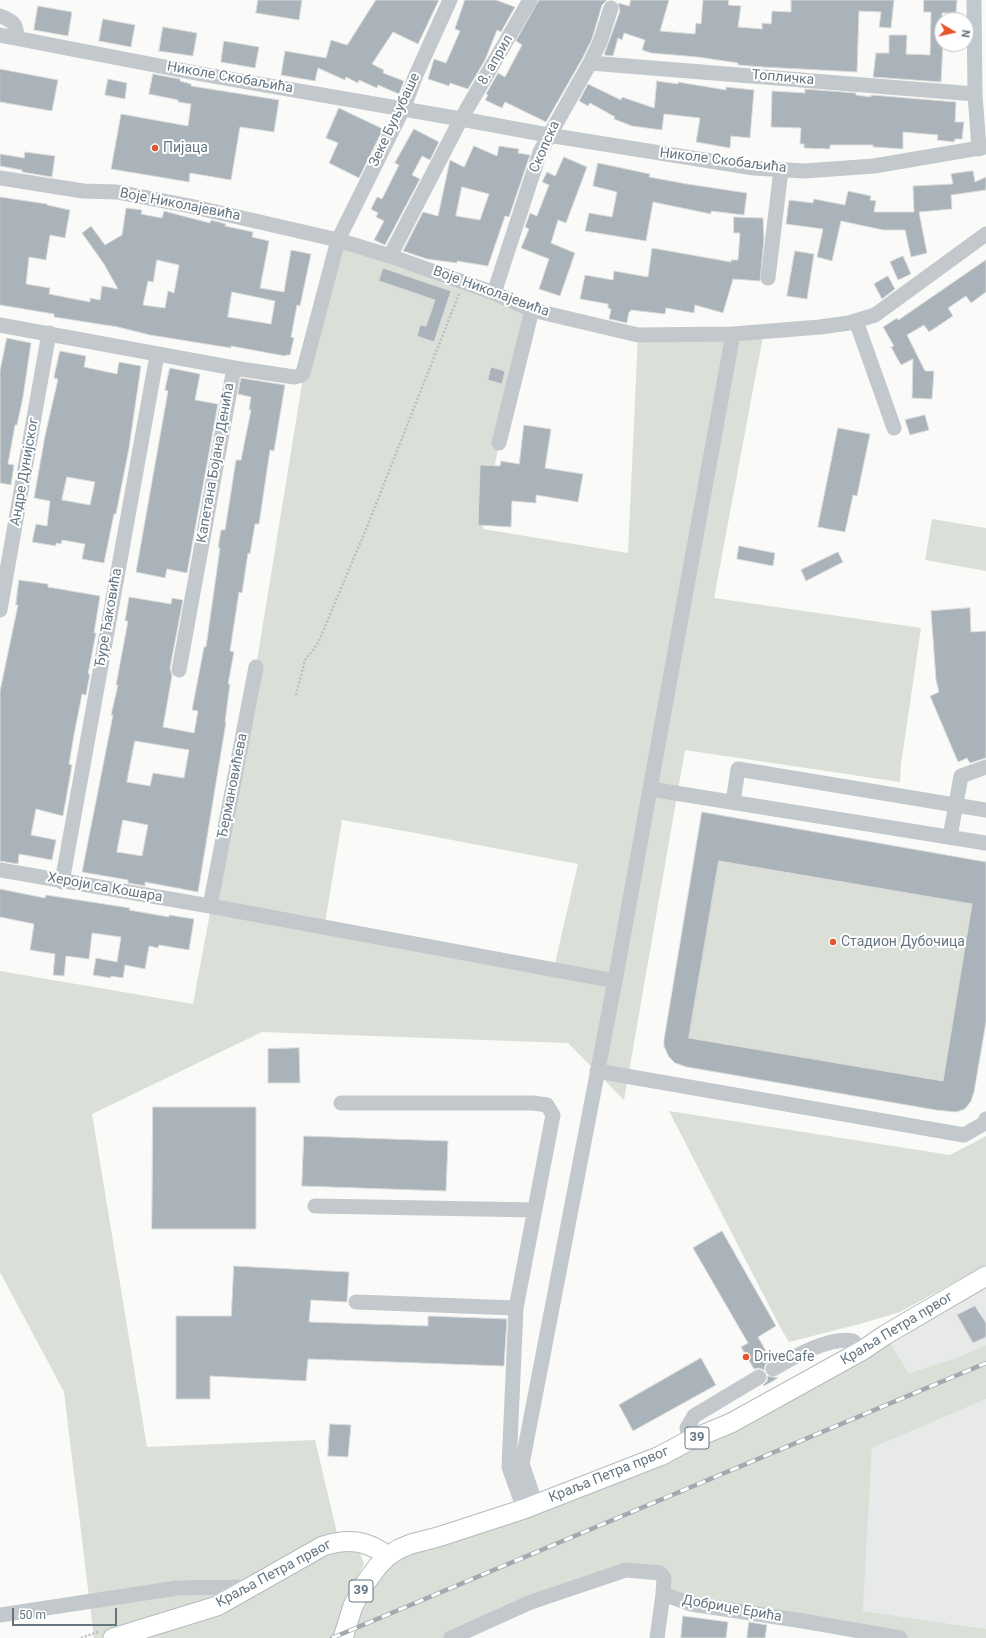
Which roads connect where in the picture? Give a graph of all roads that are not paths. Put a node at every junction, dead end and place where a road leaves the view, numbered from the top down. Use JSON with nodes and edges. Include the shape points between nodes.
{"nodes":[{"id":1,"x":450,"y":0,"type":"edge"},
{"id":2,"x":530,"y":0,"type":"edge"},
{"id":3,"x":974,"y":0,"type":"edge"},
{"id":4,"x":611,"y":8,"type":"dead end"},
{"id":5,"x":0,"y":16,"type":"edge"},
{"id":6,"x":0,"y":35,"type":"edge"},
{"id":7,"x":16,"y":38,"type":"junction"},
{"id":8,"x":590,"y":63,"type":"junction"},
{"id":9,"x":975,"y":94,"type":"junction"},
{"id":10,"x":403,"y":109,"type":"junction"},
{"id":11,"x":461,"y":119,"type":"junction"},
{"id":12,"x":548,"y":136,"type":"junction"},
{"id":13,"x":983,"y":148,"type":"edge"},
{"id":14,"x":781,"y":170,"type":"junction"},
{"id":15,"x":0,"y":178,"type":"edge"},
{"id":16,"x":986,"y":234,"type":"edge"},
{"id":17,"x":338,"y":240,"type":"junction"},
{"id":18,"x":390,"y":256,"type":"junction"},
{"id":19,"x":768,"y":278,"type":"dead end"},
{"id":20,"x":494,"y":293,"type":"junction"},
{"id":21,"x":532,"y":310,"type":"junction"},
{"id":22,"x":856,"y":321,"type":"junction"},
{"id":23,"x":0,"y":324,"type":"edge"},
{"id":24,"x":50,"y":333,"type":"junction"},
{"id":25,"x":733,"y":334,"type":"junction"},
{"id":26,"x":157,"y":355,"type":"junction"},
{"id":27,"x":234,"y":368,"type":"junction"},
{"id":28,"x":894,"y":428,"type":"dead end"},
{"id":29,"x":499,"y":443,"type":"dead end"},
{"id":30,"x":0,"y":610,"type":"edge"},
{"id":31,"x":256,"y":667,"type":"dead end"},
{"id":32,"x":179,"y":670,"type":"dead end"},
{"id":33,"x":986,"y":767,"type":"edge"},
{"id":34,"x":650,"y":789,"type":"junction"},
{"id":35,"x":733,"y":802,"type":"junction"},
{"id":36,"x":956,"y":805,"type":"junction"},
{"id":37,"x":986,"y":810,"type":"edge"},
{"id":38,"x":950,"y":837,"type":"junction"},
{"id":39,"x":986,"y":843,"type":"edge"},
{"id":40,"x":0,"y":870,"type":"edge"},
{"id":41,"x":62,"y":882,"type":"junction"},
{"id":42,"x":210,"y":906,"type":"junction"},
{"id":43,"x":615,"y":981,"type":"junction"},
{"id":44,"x":597,"y":1071,"type":"junction"},
{"id":45,"x":340,"y":1103,"type":"dead end"},
{"id":46,"x":986,"y":1119,"type":"edge"},
{"id":47,"x":315,"y":1206,"type":"dead end"},
{"id":48,"x":535,"y":1210,"type":"junction"},
{"id":49,"x":986,"y":1276,"type":"edge"},
{"id":50,"x":356,"y":1302,"type":"dead end"},
{"id":51,"x":516,"y":1308,"type":"junction"},
{"id":52,"x":863,"y":1350,"type":"junction"},
{"id":53,"x":773,"y":1369,"type":"dead end"},
{"id":54,"x":759,"y":1377,"type":"dead end"},
{"id":55,"x":690,"y":1440,"type":"junction"},
{"id":56,"x":530,"y":1507,"type":"junction"},
{"id":57,"x":388,"y":1556,"type":"junction"},
{"id":58,"x":249,"y":1587,"type":"junction"},
{"id":59,"x":663,"y":1594,"type":"junction"},
{"id":60,"x":0,"y":1615,"type":"edge"},
{"id":61,"x":344,"y":1635,"type":"edge"},
{"id":62,"x":113,"y":1638,"type":"edge"},
{"id":63,"x":451,"y":1638,"type":"edge"},
{"id":64,"x":657,"y":1638,"type":"edge"},
{"id":65,"x":900,"y":1638,"type":"edge"}],
"edges":[{"from":1,"to":10,"type":"street","name":"Зеке Буљубаше"},
{"from":2,"to":11,"type":"street","name":"8. април"},
{"from":3,"to":9,"type":"street"},
{"from":4,"to":8,"type":"street","name":"Скопска"},
{"from":5,"to":7,"type":"street","via":[[13,23],[17,31]]},
{"from":6,"to":7,"type":"street","name":"Николе Скобаљића"},
{"from":7,"to":10,"type":"street","name":"Николе Скобаљића","via":[[201,74]]},
{"from":8,"to":9,"type":"street","name":"Топличка"},
{"from":8,"to":12,"type":"street","name":"Скопска"},
{"from":9,"to":13,"type":"street"},
{"from":10,"to":11,"type":"street","name":"Николе Скобаљића"},
{"from":10,"to":17,"type":"street","name":"Зеке Буљубаше"},
{"from":11,"to":12,"type":"street","name":"Николе Скобаљића"},
{"from":11,"to":18,"type":"street"},
{"from":12,"to":14,"type":"street","name":"Николе Скобаљића"},
{"from":12,"to":20,"type":"street","name":"Скопска","via":[[540,152]]},
{"from":13,"to":14,"type":"street","name":"Николе Скобаљића","via":[[874,166]]},
{"from":14,"to":19,"type":"street"},
{"from":15,"to":17,"type":"street","name":"Воје Николајевића","via":[[83,191],[117,192]]},
{"from":16,"to":22,"type":"street","name":"Воје Николајевића","via":[[875,315]]},
{"from":17,"to":18,"type":"street","name":"Воје Николајевића"},
{"from":17,"to":27,"type":"street","name":"Капетана Бојана Денића","via":[[303,373],[294,377]]},
{"from":18,"to":20,"type":"street","name":"Воје Николајевића"},
{"from":20,"to":21,"type":"street","name":"Воје Николајевића"},
{"from":21,"to":25,"type":"street","name":"Воје Николајевића","via":[[638,335]]},
{"from":21,"to":29,"type":"street"},
{"from":22,"to":25,"type":"street","name":"Воје Николајевића","via":[[820,327]]},
{"from":22,"to":28,"type":"street"},
{"from":23,"to":24,"type":"street"},
{"from":24,"to":26,"type":"street"},
{"from":24,"to":30,"type":"street","name":"Андре Дунијског"},
{"from":25,"to":34,"type":"street"},
{"from":26,"to":27,"type":"street"},
{"from":26,"to":41,"type":"street","name":"Ђуре Ђаковића"},
{"from":27,"to":32,"type":"street","name":"Капетана Бојана Денића"},
{"from":31,"to":42,"type":"street","name":"Ђермановићева"},
{"from":33,"to":36,"type":"street","via":[[961,776]]},
{"from":34,"to":35,"type":"street"},
{"from":34,"to":43,"type":"street"},
{"from":35,"to":36,"type":"street","via":[[738,769]]},
{"from":35,"to":38,"type":"street"},
{"from":36,"to":37,"type":"street"},
{"from":36,"to":38,"type":"street"},
{"from":38,"to":39,"type":"street"},
{"from":40,"to":41,"type":"street","name":"Хероји са Кошара"},
{"from":41,"to":42,"type":"street","name":"Хероји са Кошара"},
{"from":42,"to":43,"type":"street","name":"Хероји са Кошара"},
{"from":43,"to":44,"type":"street"},
{"from":44,"to":46,"type":"street","via":[[964,1135],[985,1123]]},
{"from":44,"to":56,"type":"street","via":[[522,1464]]},
{"from":45,"to":48,"type":"street","via":[[546,1105],[553,1115]]},
{"from":47,"to":48,"type":"street"},
{"from":48,"to":51,"type":"street"},
{"from":49,"to":52,"type":"main road","name":"Краља Петра првог","number":"39"},
{"from":50,"to":51,"type":"street"},
{"from":51,"to":56,"type":"street","via":[[509,1467]]},
{"from":52,"to":53,"type":"street","via":[[853,1341],[840,1340],[802,1354]]},
{"from":52,"to":55,"type":"main road","name":"Краља Петра првог","number":"39","via":[[731,1423]]},
{"from":54,"to":55,"type":"street","via":[[694,1416],[687,1428]]},
{"from":55,"to":56,"type":"main road","name":"Краља Петра првог","number":"39","via":[[660,1456]]},
{"from":56,"to":57,"type":"main road","name":"Краља Петра првог","number":"39","via":[[411,1544]]},
{"from":57,"to":58,"type":"main road","name":"Краља Петра првог","via":[[378,1549],[356,1541],[339,1541],[324,1546]]},
{"from":57,"to":61,"type":"main road","name":"Краља Петра првог","number":"39","via":[[364,1585],[353,1606]]},
{"from":58,"to":60,"type":"street","via":[[177,1588]]},
{"from":58,"to":62,"type":"main road","name":"Краља Петра првог","via":[[217,1606]]},
{"from":59,"to":63,"type":"street","name":"Добрице Ерића","via":[[664,1578],[660,1573],[626,1570],[531,1602]]},
{"from":59,"to":64,"type":"street"},
{"from":59,"to":65,"type":"street","name":"Добрице Ерића","via":[[691,1604]]}]}
